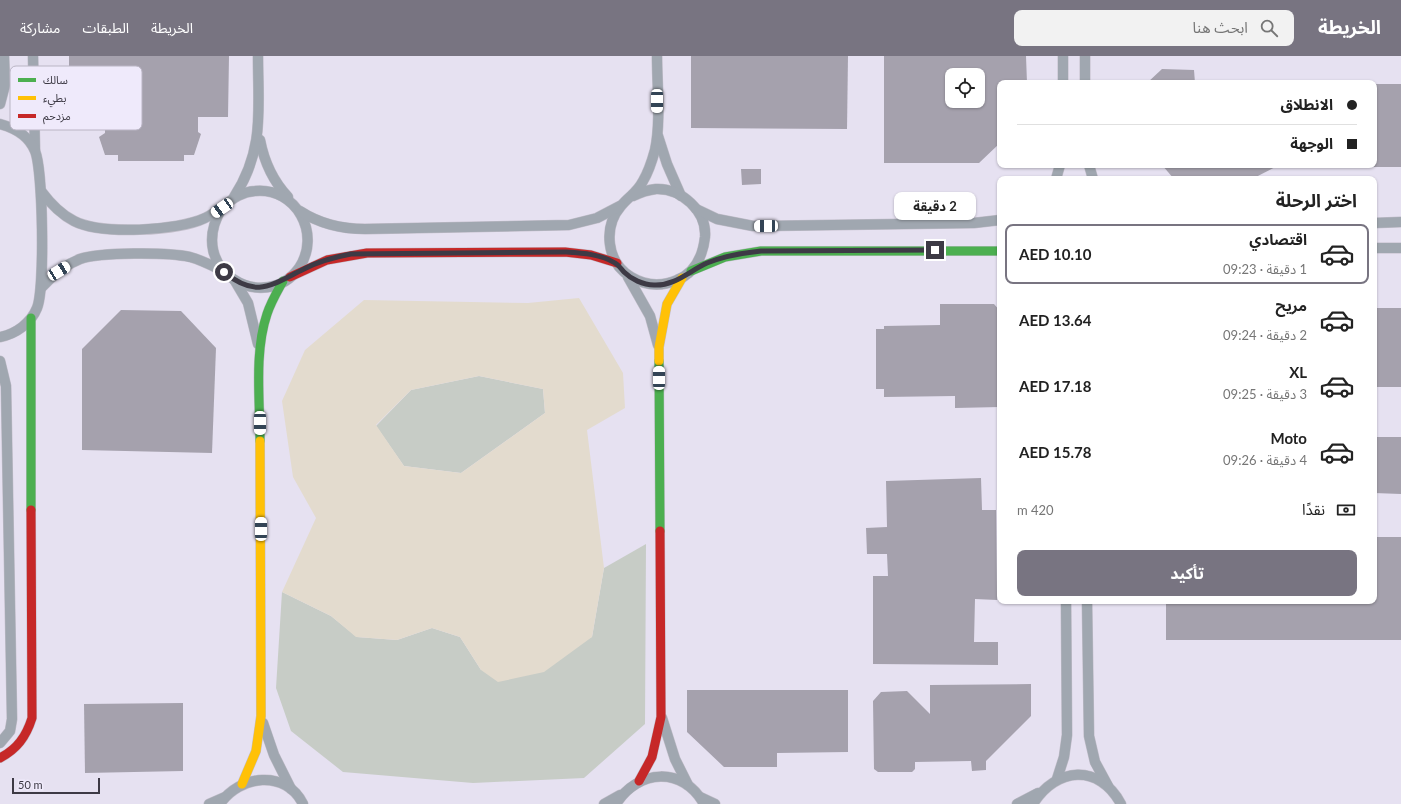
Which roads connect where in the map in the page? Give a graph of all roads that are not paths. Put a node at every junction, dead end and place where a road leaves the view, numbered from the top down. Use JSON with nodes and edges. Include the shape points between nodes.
{"nodes":[{"id":1,"x":4,"y":56,"type":"edge"},
{"id":2,"x":33,"y":56,"type":"edge"},
{"id":3,"x":258,"y":56,"type":"edge"},
{"id":4,"x":657,"y":56,"type":"edge"},
{"id":5,"x":1063,"y":56,"type":"edge"},
{"id":6,"x":1085,"y":56,"type":"edge"},
{"id":7,"x":33,"y":66,"type":"edge"},
{"id":8,"x":1063,"y":80,"type":"edge"},
{"id":9,"x":1085,"y":80,"type":"edge"},
{"id":10,"x":0,"y":104,"type":"edge"},
{"id":11,"x":0,"y":124,"type":"edge"},
{"id":12,"x":10,"y":128,"type":"edge"},
{"id":13,"x":14,"y":130,"type":"edge"},
{"id":14,"x":34,"y":130,"type":"edge"},
{"id":15,"x":657,"y":130,"type":"junction"},
{"id":16,"x":258,"y":134,"type":"junction"},
{"id":17,"x":34,"y":150,"type":"junction"},
{"id":18,"x":41,"y":191,"type":"junction"},
{"id":19,"x":633,"y":196,"type":"junction"},
{"id":20,"x":681,"y":196,"type":"junction"},
{"id":21,"x":234,"y":198,"type":"junction"},
{"id":22,"x":622,"y":205,"type":"junction"},
{"id":23,"x":296,"y":207,"type":"junction"},
{"id":24,"x":222,"y":208,"type":"junction"},
{"id":25,"x":696,"y":209,"type":"junction"},
{"id":26,"x":997,"y":220,"type":"edge"},
{"id":27,"x":1401,"y":222,"type":"edge"},
{"id":28,"x":1377,"y":223,"type":"edge"},
{"id":29,"x":1377,"y":248,"type":"edge"},
{"id":30,"x":1401,"y":248,"type":"edge"},
{"id":31,"x":997,"y":251,"type":"edge"},
{"id":32,"x":617,"y":263,"type":"junction"},
{"id":33,"x":691,"y":271,"type":"junction"},
{"id":34,"x":224,"y":272,"type":"junction"},
{"id":35,"x":626,"y":274,"type":"junction"},
{"id":36,"x":682,"y":278,"type":"junction"},
{"id":37,"x":287,"y":279,"type":"junction"},
{"id":38,"x":235,"y":281,"type":"junction"},
{"id":39,"x":41,"y":288,"type":"junction"},
{"id":40,"x":31,"y":318,"type":"junction"},
{"id":41,"x":0,"y":337,"type":"edge"},
{"id":42,"x":659,"y":347,"type":"junction"},
{"id":43,"x":260,"y":353,"type":"junction"},
{"id":44,"x":0,"y":361,"type":"edge"},
{"id":45,"x":1066,"y":604,"type":"edge"},
{"id":46,"x":1087,"y":604,"type":"edge"},
{"id":47,"x":261,"y":716,"type":"junction"},
{"id":48,"x":661,"y":717,"type":"junction"},
{"id":49,"x":0,"y":743,"type":"edge"},
{"id":50,"x":0,"y":758,"type":"edge"},
{"id":51,"x":1057,"y":779,"type":"junction"},
{"id":52,"x":639,"y":781,"type":"junction"},
{"id":53,"x":242,"y":784,"type":"junction"},
{"id":54,"x":688,"y":785,"type":"junction"},
{"id":55,"x":1108,"y":786,"type":"junction"},
{"id":56,"x":292,"y":791,"type":"junction"},
{"id":57,"x":1040,"y":792,"type":"junction"},
{"id":58,"x":622,"y":794,"type":"junction"},
{"id":59,"x":222,"y":801,"type":"edge"},
{"id":60,"x":702,"y":801,"type":"edge"},
{"id":61,"x":304,"y":803,"type":"edge"},
{"id":62,"x":209,"y":804,"type":"edge"},
{"id":63,"x":604,"y":804,"type":"edge"},
{"id":64,"x":616,"y":804,"type":"edge"},
{"id":65,"x":715,"y":804,"type":"edge"},
{"id":66,"x":1017,"y":804,"type":"edge"},
{"id":67,"x":1032,"y":804,"type":"edge"},
{"id":68,"x":1122,"y":804,"type":"edge"}],
"edges":[{"from":1,"to":10,"type":"street","via":[[5,85]]},
{"from":2,"to":7,"type":"street"},
{"from":3,"to":16,"type":"street"},
{"from":4,"to":15,"type":"street"},
{"from":5,"to":8,"type":"street"},
{"from":6,"to":9,"type":"street"},
{"from":11,"to":12,"type":"street"},
{"from":13,"to":17,"type":"street","via":[[28,140]]},
{"from":14,"to":17,"type":"street"},
{"from":15,"to":19,"type":"street","via":[[651,165]]},
{"from":15,"to":20,"type":"street","via":[[667,164]]},
{"from":16,"to":21,"type":"street","via":[[250,168]]},
{"from":16,"to":23,"type":"street","via":[[274,178]]},
{"from":17,"to":18,"type":"street","via":[[38,160]]},
{"from":18,"to":24,"type":"street","via":[[50,203],[75,221],[104,229],[166,228],[186,225]]},
{"from":18,"to":39,"type":"street"},
{"from":19,"to":20,"type":"street","via":[[657,189]]},
{"from":19,"to":22,"type":"street"},
{"from":20,"to":25,"type":"street"},
{"from":21,"to":23,"type":"street","via":[[243,193],[264,190],[275,192]]},
{"from":21,"to":24,"type":"street"},
{"from":22,"to":23,"type":"street","via":[[597,218],[569,225],[351,229],[324,223]]},
{"from":22,"to":32,"type":"street","via":[[614,215],[610,233],[611,252]]},
{"from":23,"to":37,"type":"street","via":[[307,230],[307,250],[303,260]]},
{"from":24,"to":34,"type":"street","via":[[215,220],[212,240],[216,260]]},
{"from":25,"to":26,"type":"street","via":[[717,219],[752,226],[966,223]]},
{"from":25,"to":33,"type":"street","via":[[705,234],[704,247]]},
{"from":27,"to":28,"type":"street"},
{"from":29,"to":30,"type":"street"},
{"from":31,"to":33,"type":"street","via":[[761,251],[725,257]]},
{"from":32,"to":35,"type":"street"},
{"from":32,"to":37,"type":"street","via":[[591,255],[565,252],[368,254],[335,257],[314,264]]},
{"from":33,"to":36,"type":"street"},
{"from":34,"to":38,"type":"street"},
{"from":34,"to":39,"type":"street","via":[[202,261],[178,255],[93,256],[69,264]]},
{"from":35,"to":36,"type":"street","via":[[639,282],[653,285],[668,284]]},
{"from":35,"to":42,"type":"street","via":[[650,316]]},
{"from":36,"to":42,"type":"street","via":[[668,304]]},
{"from":37,"to":38,"type":"street","via":[[264,287],[249,286]]},
{"from":37,"to":43,"type":"street","via":[[266,312]]},
{"from":38,"to":43,"type":"street","via":[[248,303]]},
{"from":39,"to":40,"type":"street","via":[[40,299]]},
{"from":40,"to":41,"type":"street","via":[[23,327]]},
{"from":40,"to":50,"type":"street","via":[[32,718],[25,738]]},
{"from":42,"to":48,"type":"street"},
{"from":43,"to":47,"type":"street"},
{"from":44,"to":49,"type":"street","via":[[6,386],[12,719],[10,731]]},
{"from":45,"to":51,"type":"street","via":[[1067,734],[1064,758]]},
{"from":46,"to":55,"type":"street","via":[[1089,736],[1095,762]]},
{"from":47,"to":53,"type":"street","via":[[260,737]]},
{"from":47,"to":56,"type":"street","via":[[274,755]]},
{"from":48,"to":52,"type":"street","via":[[652,757]]},
{"from":48,"to":54,"type":"street","via":[[675,759]]},
{"from":51,"to":55,"type":"street","via":[[1073,775],[1089,776]]},
{"from":51,"to":57,"type":"street"},
{"from":52,"to":54,"type":"street","via":[[664,777],[677,779]]},
{"from":52,"to":58,"type":"street"},
{"from":53,"to":56,"type":"street","via":[[257,780],[273,781]]},
{"from":53,"to":59,"type":"street"},
{"from":54,"to":60,"type":"street"},
{"from":55,"to":68,"type":"street"},
{"from":56,"to":61,"type":"street"},
{"from":57,"to":66,"type":"street"},
{"from":57,"to":67,"type":"street"},
{"from":58,"to":63,"type":"street"},
{"from":58,"to":64,"type":"street"},
{"from":59,"to":62,"type":"street"},
{"from":60,"to":65,"type":"street"}]}
